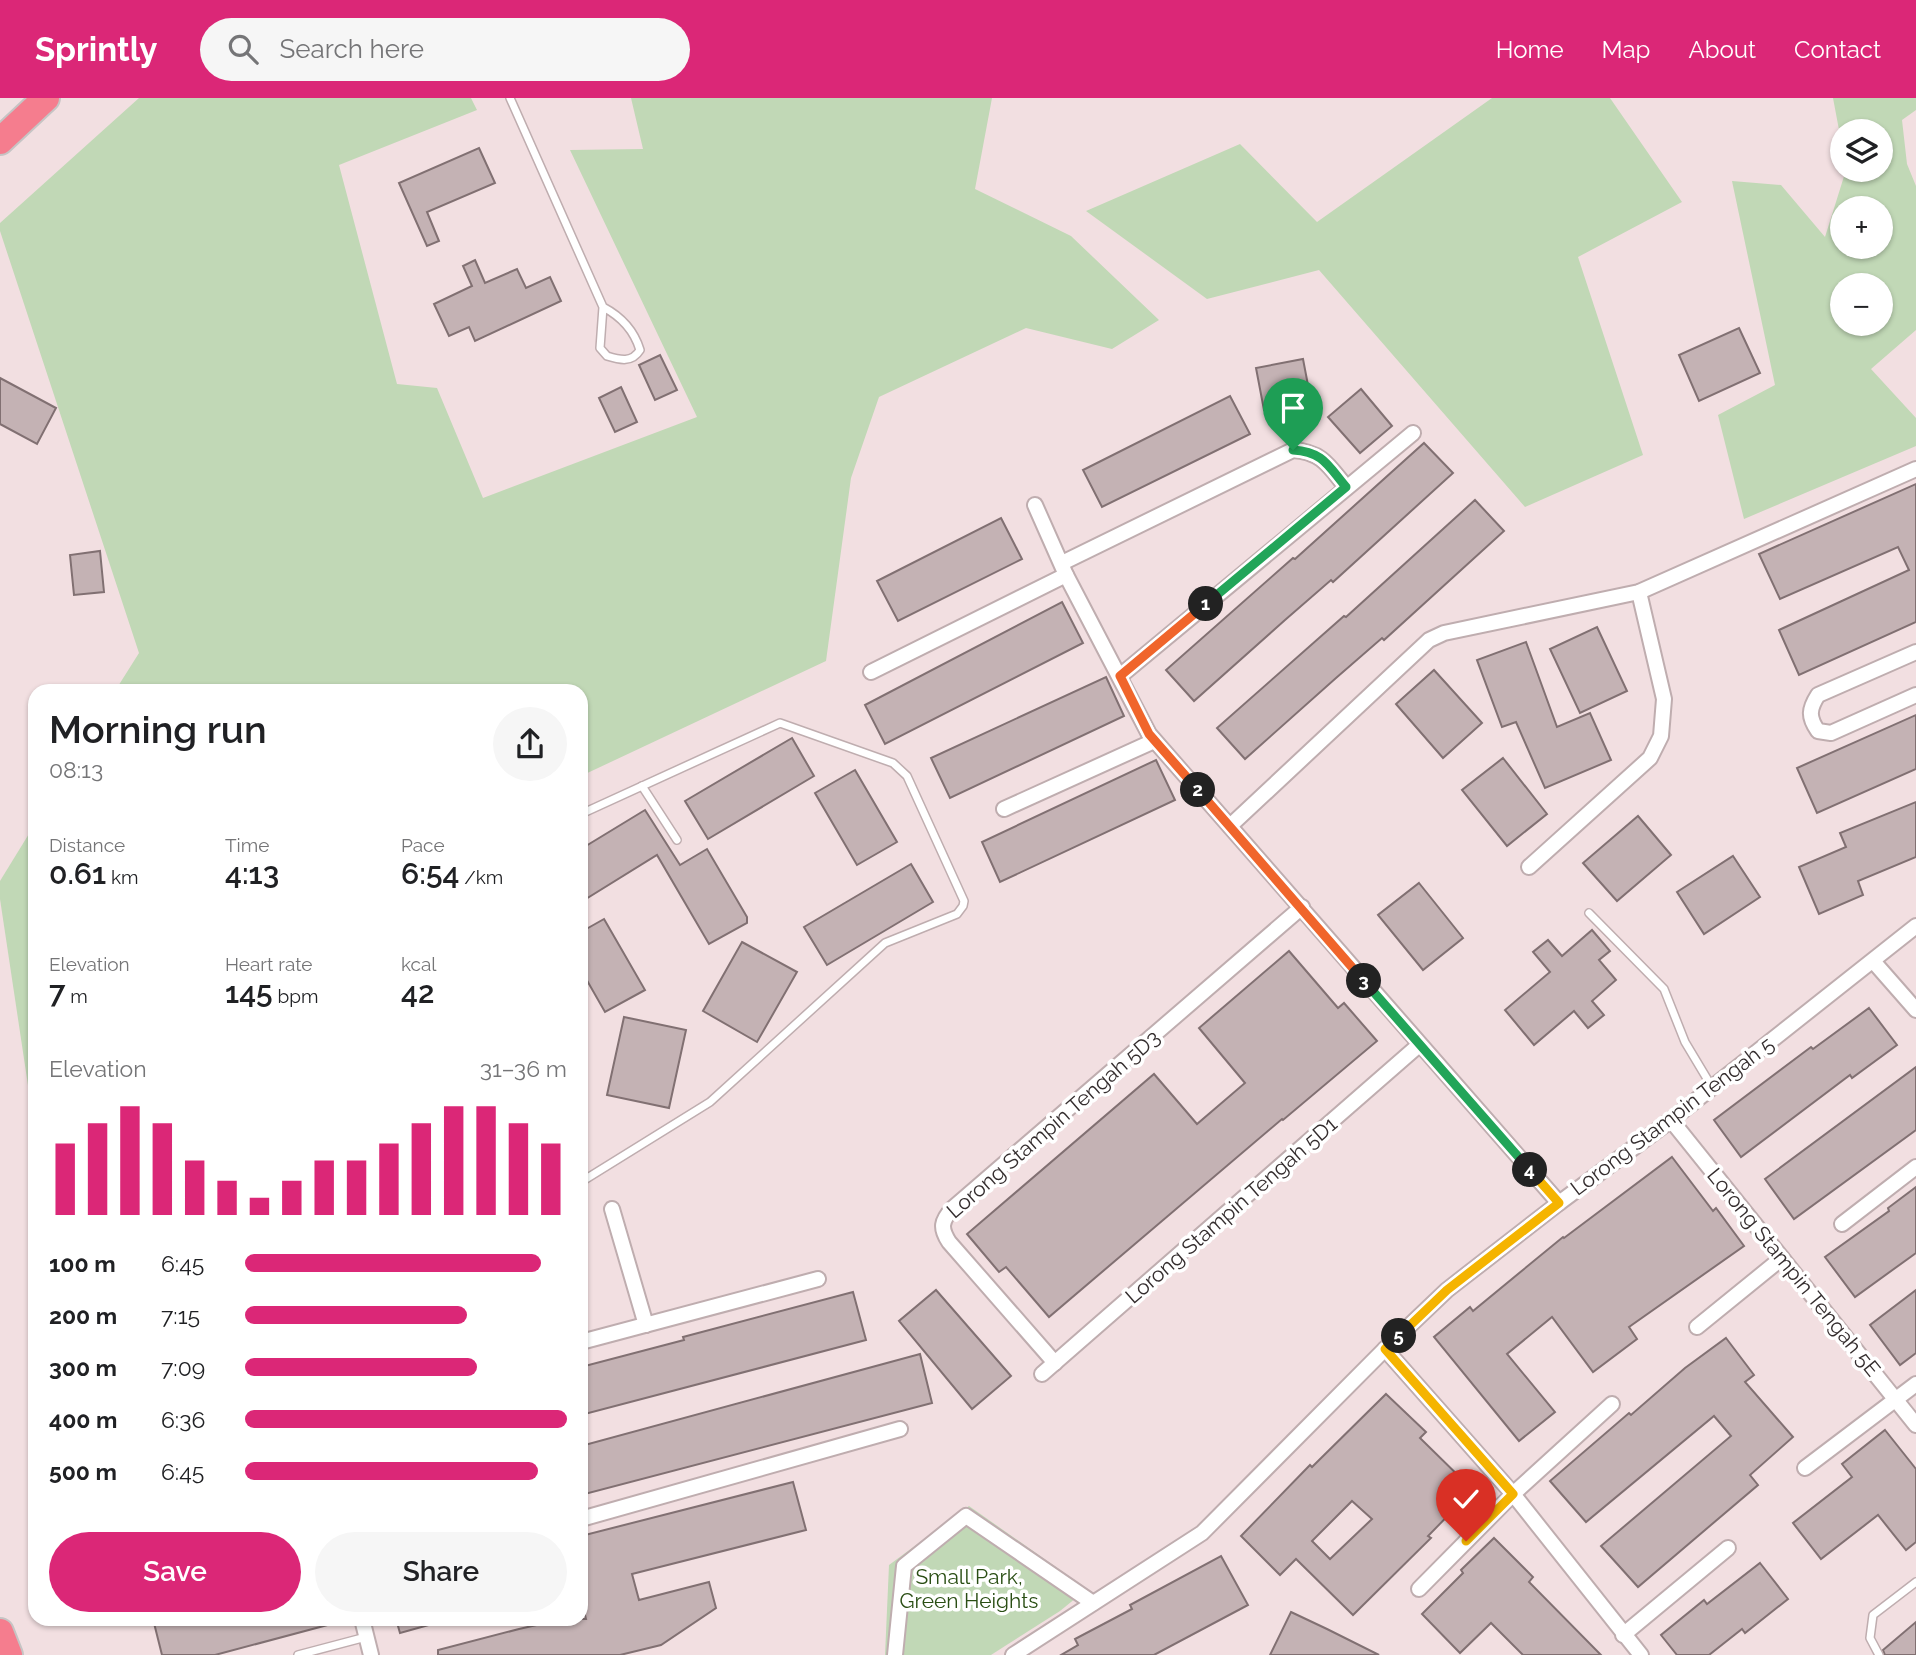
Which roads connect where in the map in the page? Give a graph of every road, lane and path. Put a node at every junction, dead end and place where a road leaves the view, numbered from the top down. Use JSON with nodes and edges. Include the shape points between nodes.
{"nodes":[{"id":1,"x":46,"y":98,"type":"edge"},
{"id":2,"x":510,"y":98,"type":"edge"},
{"id":3,"x":0,"y":141,"type":"edge"},
{"id":4,"x":603,"y":307,"type":"junction"},
{"id":5,"x":1413,"y":433,"type":"dead end"},
{"id":6,"x":1916,"y":469,"type":"edge"},
{"id":7,"x":1346,"y":487,"type":"junction"},
{"id":8,"x":1035,"y":505,"type":"dead end"},
{"id":9,"x":1064,"y":569,"type":"junction"},
{"id":10,"x":1639,"y":592,"type":"junction"},
{"id":11,"x":1916,"y":652,"type":"edge"},
{"id":12,"x":871,"y":672,"type":"dead end"},
{"id":13,"x":1120,"y":676,"type":"junction"},
{"id":14,"x":1916,"y":695,"type":"edge"},
{"id":15,"x":1154,"y":741,"type":"junction"},
{"id":16,"x":642,"y":786,"type":"junction"},
{"id":17,"x":1004,"y":809,"type":"dead end"},
{"id":18,"x":588,"y":811,"type":"edge"},
{"id":19,"x":1230,"y":826,"type":"junction"},
{"id":20,"x":677,"y":840,"type":"dead end"},
{"id":21,"x":1529,"y":867,"type":"dead end"},
{"id":22,"x":1302,"y":907,"type":"junction"},
{"id":23,"x":1589,"y":913,"type":"dead end"},
{"id":24,"x":1916,"y":926,"type":"edge"},
{"id":25,"x":1873,"y":961,"type":"junction"},
{"id":26,"x":1916,"y":1010,"type":"edge"},
{"id":27,"x":1419,"y":1045,"type":"junction"},
{"id":28,"x":1712,"y":1087,"type":"junction"},
{"id":29,"x":1671,"y":1119,"type":"junction"},
{"id":30,"x":1916,"y":1167,"type":"edge"},
{"id":31,"x":588,"y":1178,"type":"edge"},
{"id":32,"x":1559,"y":1203,"type":"junction"},
{"id":33,"x":612,"y":1209,"type":"dead end"},
{"id":34,"x":1842,"y":1224,"type":"dead end"},
{"id":35,"x":1782,"y":1258,"type":"junction"},
{"id":36,"x":818,"y":1279,"type":"dead end"},
{"id":37,"x":646,"y":1325,"type":"junction"},
{"id":38,"x":1697,"y":1327,"type":"dead end"},
{"id":39,"x":588,"y":1340,"type":"edge"},
{"id":40,"x":1385,"y":1349,"type":"junction"},
{"id":41,"x":1055,"y":1363,"type":"junction"},
{"id":42,"x":1042,"y":1374,"type":"dead end"},
{"id":43,"x":1916,"y":1384,"type":"edge"},
{"id":44,"x":1895,"y":1400,"type":"junction"},
{"id":45,"x":1612,"y":1404,"type":"dead end"},
{"id":46,"x":1916,"y":1425,"type":"edge"},
{"id":47,"x":900,"y":1429,"type":"dead end"},
{"id":48,"x":1805,"y":1468,"type":"dead end"},
{"id":49,"x":1513,"y":1494,"type":"junction"},
{"id":50,"x":588,"y":1517,"type":"edge"},
{"id":51,"x":1728,"y":1548,"type":"dead end"},
{"id":52,"x":1916,"y":1582,"type":"edge"},
{"id":53,"x":1419,"y":1588,"type":"dead end"},
{"id":54,"x":1093,"y":1603,"type":"junction"},
{"id":55,"x":364,"y":1626,"type":"edge"},
{"id":56,"x":0,"y":1632,"type":"edge"},
{"id":57,"x":1623,"y":1635,"type":"junction"},
{"id":58,"x":367,"y":1637,"type":"junction"},
{"id":59,"x":327,"y":1651,"type":"edge"},
{"id":60,"x":9,"y":1655,"type":"edge"},
{"id":61,"x":298,"y":1655,"type":"edge"},
{"id":62,"x":371,"y":1655,"type":"edge"},
{"id":63,"x":895,"y":1655,"type":"edge"},
{"id":64,"x":1013,"y":1655,"type":"edge"},
{"id":65,"x":1641,"y":1655,"type":"edge"},
{"id":66,"x":1879,"y":1655,"type":"edge"}],
"edges":[{"from":1,"to":3,"type":"highway"},
{"from":2,"to":4,"type":"lane"},
{"from":4,"to":4,"type":"lane","via":[[603,353],[634,358],[640,350],[637,340],[626,323]]},
{"from":5,"to":7,"type":"street"},
{"from":6,"to":10,"type":"street"},
{"from":7,"to":9,"type":"street","via":[[1321,457],[1293,450]]},
{"from":7,"to":13,"type":"street"},
{"from":8,"to":9,"type":"street"},
{"from":9,"to":12,"type":"street"},
{"from":9,"to":13,"type":"street"},
{"from":10,"to":19,"type":"street","via":[[1429,640]]},
{"from":10,"to":21,"type":"street","via":[[1664,699],[1661,736],[1650,758]]},
{"from":11,"to":14,"type":"street","via":[[1818,695],[1810,707],[1811,720],[1818,731],[1831,733]]},
{"from":13,"to":15,"type":"street"},
{"from":15,"to":17,"type":"street"},
{"from":15,"to":19,"type":"street"},
{"from":16,"to":18,"type":"lane"},
{"from":16,"to":20,"type":"lane"},
{"from":16,"to":31,"type":"lane","via":[[776,724],[893,763],[907,776],[964,906],[957,914],[885,943],[709,1102]]},
{"from":19,"to":22,"type":"street"},
{"from":22,"to":27,"type":"street"},
{"from":22,"to":41,"type":"street","name":"Lorong Stampin Tengah 5D3","via":[[944,1219],[949,1242]]},
{"from":23,"to":28,"type":"lane","via":[[1664,989],[1685,1042]]},
{"from":24,"to":25,"type":"street","name":"Lorong Stampin Tengah 5"},
{"from":25,"to":26,"type":"street"},
{"from":25,"to":28,"type":"street","name":"Lorong Stampin Tengah 5"},
{"from":27,"to":32,"type":"street"},
{"from":27,"to":41,"type":"street","name":"Lorong Stampin Tengah 5D1"},
{"from":28,"to":29,"type":"street","name":"Lorong Stampin Tengah 5"},
{"from":29,"to":32,"type":"street","name":"Lorong Stampin Tengah 5"},
{"from":29,"to":35,"type":"street","name":"Lorong Stampin Tengah 5E"},
{"from":30,"to":34,"type":"street"},
{"from":32,"to":40,"type":"street","name":"Lorong Stampin Tengah 5","via":[[1447,1290]]},
{"from":33,"to":37,"type":"street"},
{"from":35,"to":38,"type":"street"},
{"from":35,"to":44,"type":"street","name":"Lorong Stampin Tengah 5E"},
{"from":36,"to":37,"type":"street"},
{"from":37,"to":39,"type":"street"},
{"from":40,"to":49,"type":"street"},
{"from":40,"to":54,"type":"street","name":"Lorong Stampin Tengah 5","via":[[1202,1533]]},
{"from":41,"to":42,"type":"street","name":"Lorong Stampin Tengah 5D1"},
{"from":43,"to":44,"type":"street"},
{"from":44,"to":46,"type":"street","name":"Lorong Stampin Tengah 5E"},
{"from":44,"to":48,"type":"street"},
{"from":45,"to":49,"type":"street"},
{"from":47,"to":50,"type":"street"},
{"from":49,"to":53,"type":"street"},
{"from":49,"to":57,"type":"street"},
{"from":51,"to":57,"type":"street"},
{"from":52,"to":66,"type":"lane","via":[[1873,1615],[1870,1638]]},
{"from":54,"to":63,"type":"street","via":[[966,1516],[904,1566]]},
{"from":54,"to":64,"type":"street","name":"Lorong Stampin Tengah 5"},
{"from":55,"to":58,"type":"street"},
{"from":56,"to":60,"type":"highway"},
{"from":57,"to":65,"type":"street"},
{"from":58,"to":59,"type":"lane"},
{"from":58,"to":62,"type":"street"},
{"from":59,"to":61,"type":"lane"}]}
